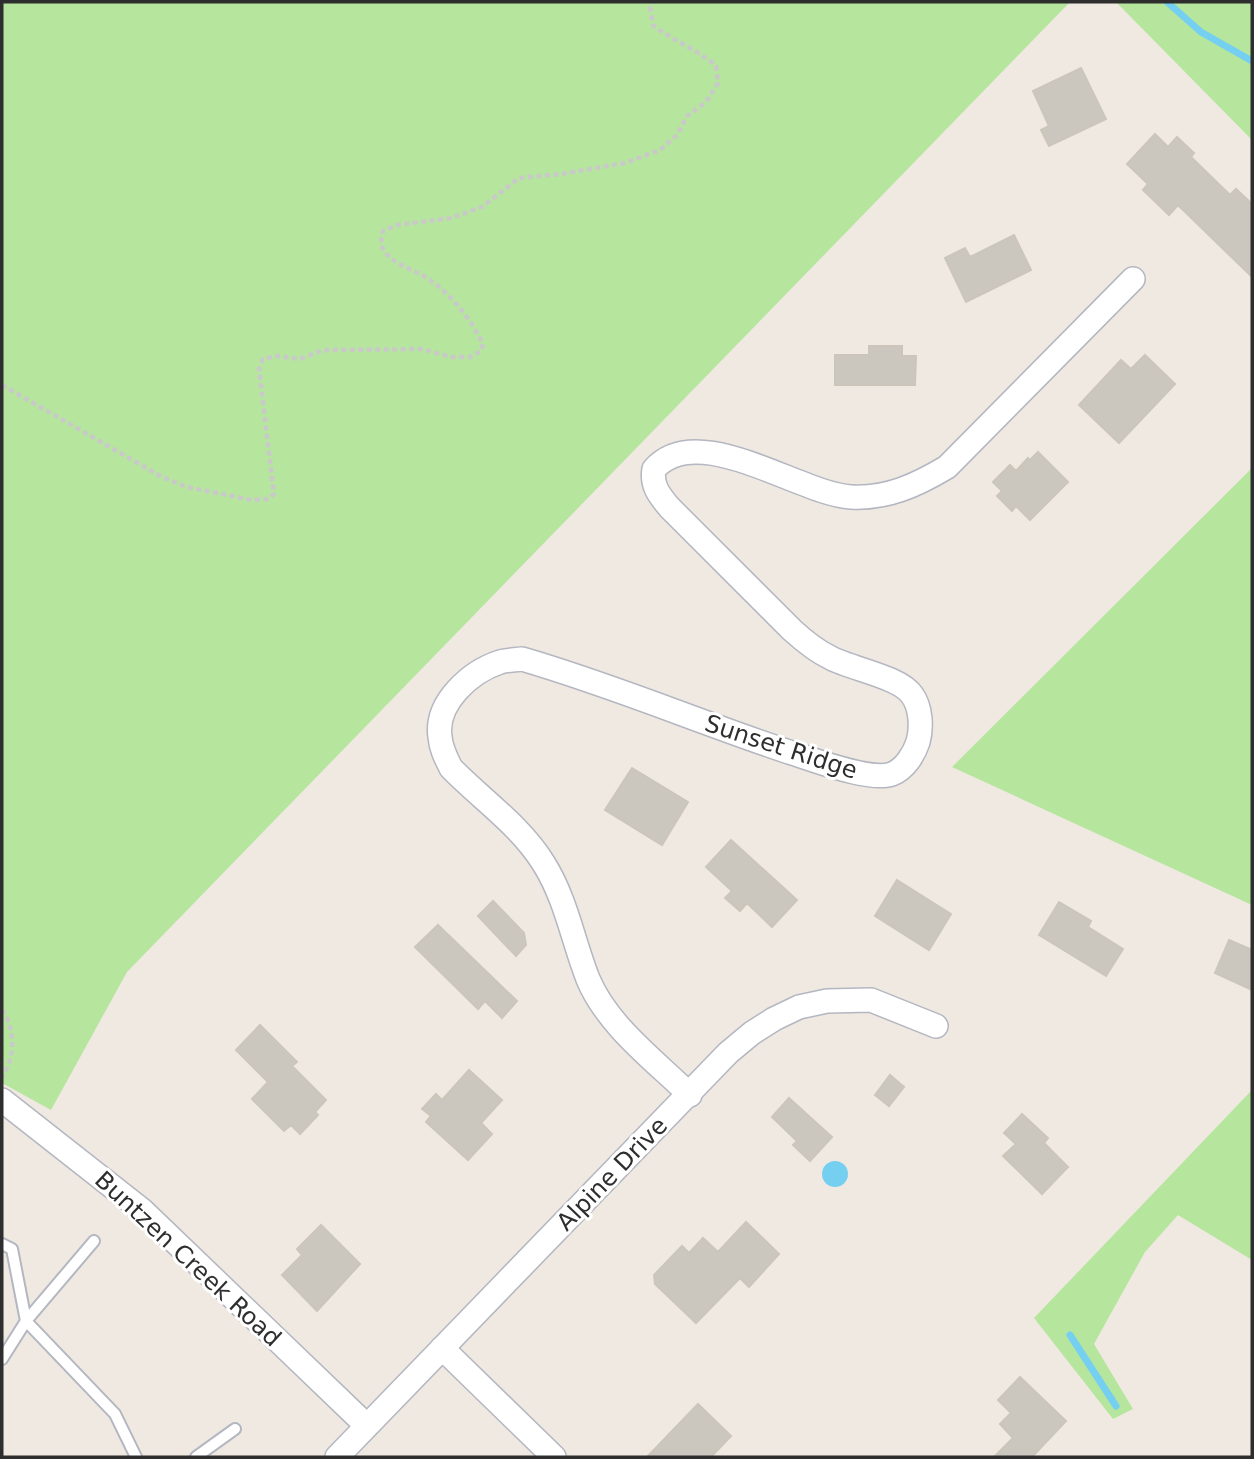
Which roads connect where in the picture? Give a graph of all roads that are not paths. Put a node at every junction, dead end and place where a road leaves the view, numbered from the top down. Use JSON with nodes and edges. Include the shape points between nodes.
{"nodes":[{"id":1,"x":1133,"y":279,"type":"dead end"},
{"id":2,"x":936,"y":1026,"type":"dead end"},
{"id":3,"x":690,"y":1095,"type":"junction"},
{"id":4,"x":2,"y":1100,"type":"edge"},
{"id":5,"x":94,"y":1241,"type":"dead end"},
{"id":6,"x":2,"y":1244,"type":"edge"},
{"id":7,"x":26,"y":1321,"type":"junction"},
{"id":8,"x":442,"y":1348,"type":"junction"},
{"id":9,"x":2,"y":1359,"type":"edge"},
{"id":10,"x":367,"y":1426,"type":"junction"},
{"id":11,"x":234,"y":1429,"type":"dead end"},
{"id":12,"x":136,"y":1457,"type":"edge"},
{"id":13,"x":196,"y":1457,"type":"edge"},
{"id":14,"x":337,"y":1457,"type":"edge"},
{"id":15,"x":554,"y":1457,"type":"edge"}],
"edges":[{"from":1,"to":3,"type":"street","name":"Sunset Ridge","via":[[947,467],[898,492],[849,497],[722,455],[683,452],[654,468],[652,479],[669,508],[792,631],[830,658],[891,680],[913,695],[920,723],[918,741],[902,768],[875,776],[840,768],[522,659],[502,661],[478,672],[458,688],[447,706],[439,736],[451,768],[532,846],[558,892],[600,1001]]},
{"from":2,"to":3,"type":"street","name":"Alpine Drive","via":[[871,1000],[799,1007],[752,1033]]},
{"from":3,"to":8,"type":"street","name":"Alpine Drive"},
{"from":4,"to":10,"type":"street","name":"Buntzen Creek Road","via":[[142,1210]]},
{"from":5,"to":7,"type":"lane"},
{"from":6,"to":7,"type":"lane","via":[[12,1249]]},
{"from":7,"to":9,"type":"lane"},
{"from":7,"to":12,"type":"lane","via":[[115,1414]]},
{"from":8,"to":10,"type":"street","name":"Alpine Drive"},
{"from":8,"to":15,"type":"street"},
{"from":10,"to":14,"type":"street","name":"Alpine Drive"},
{"from":11,"to":13,"type":"lane"}]}
